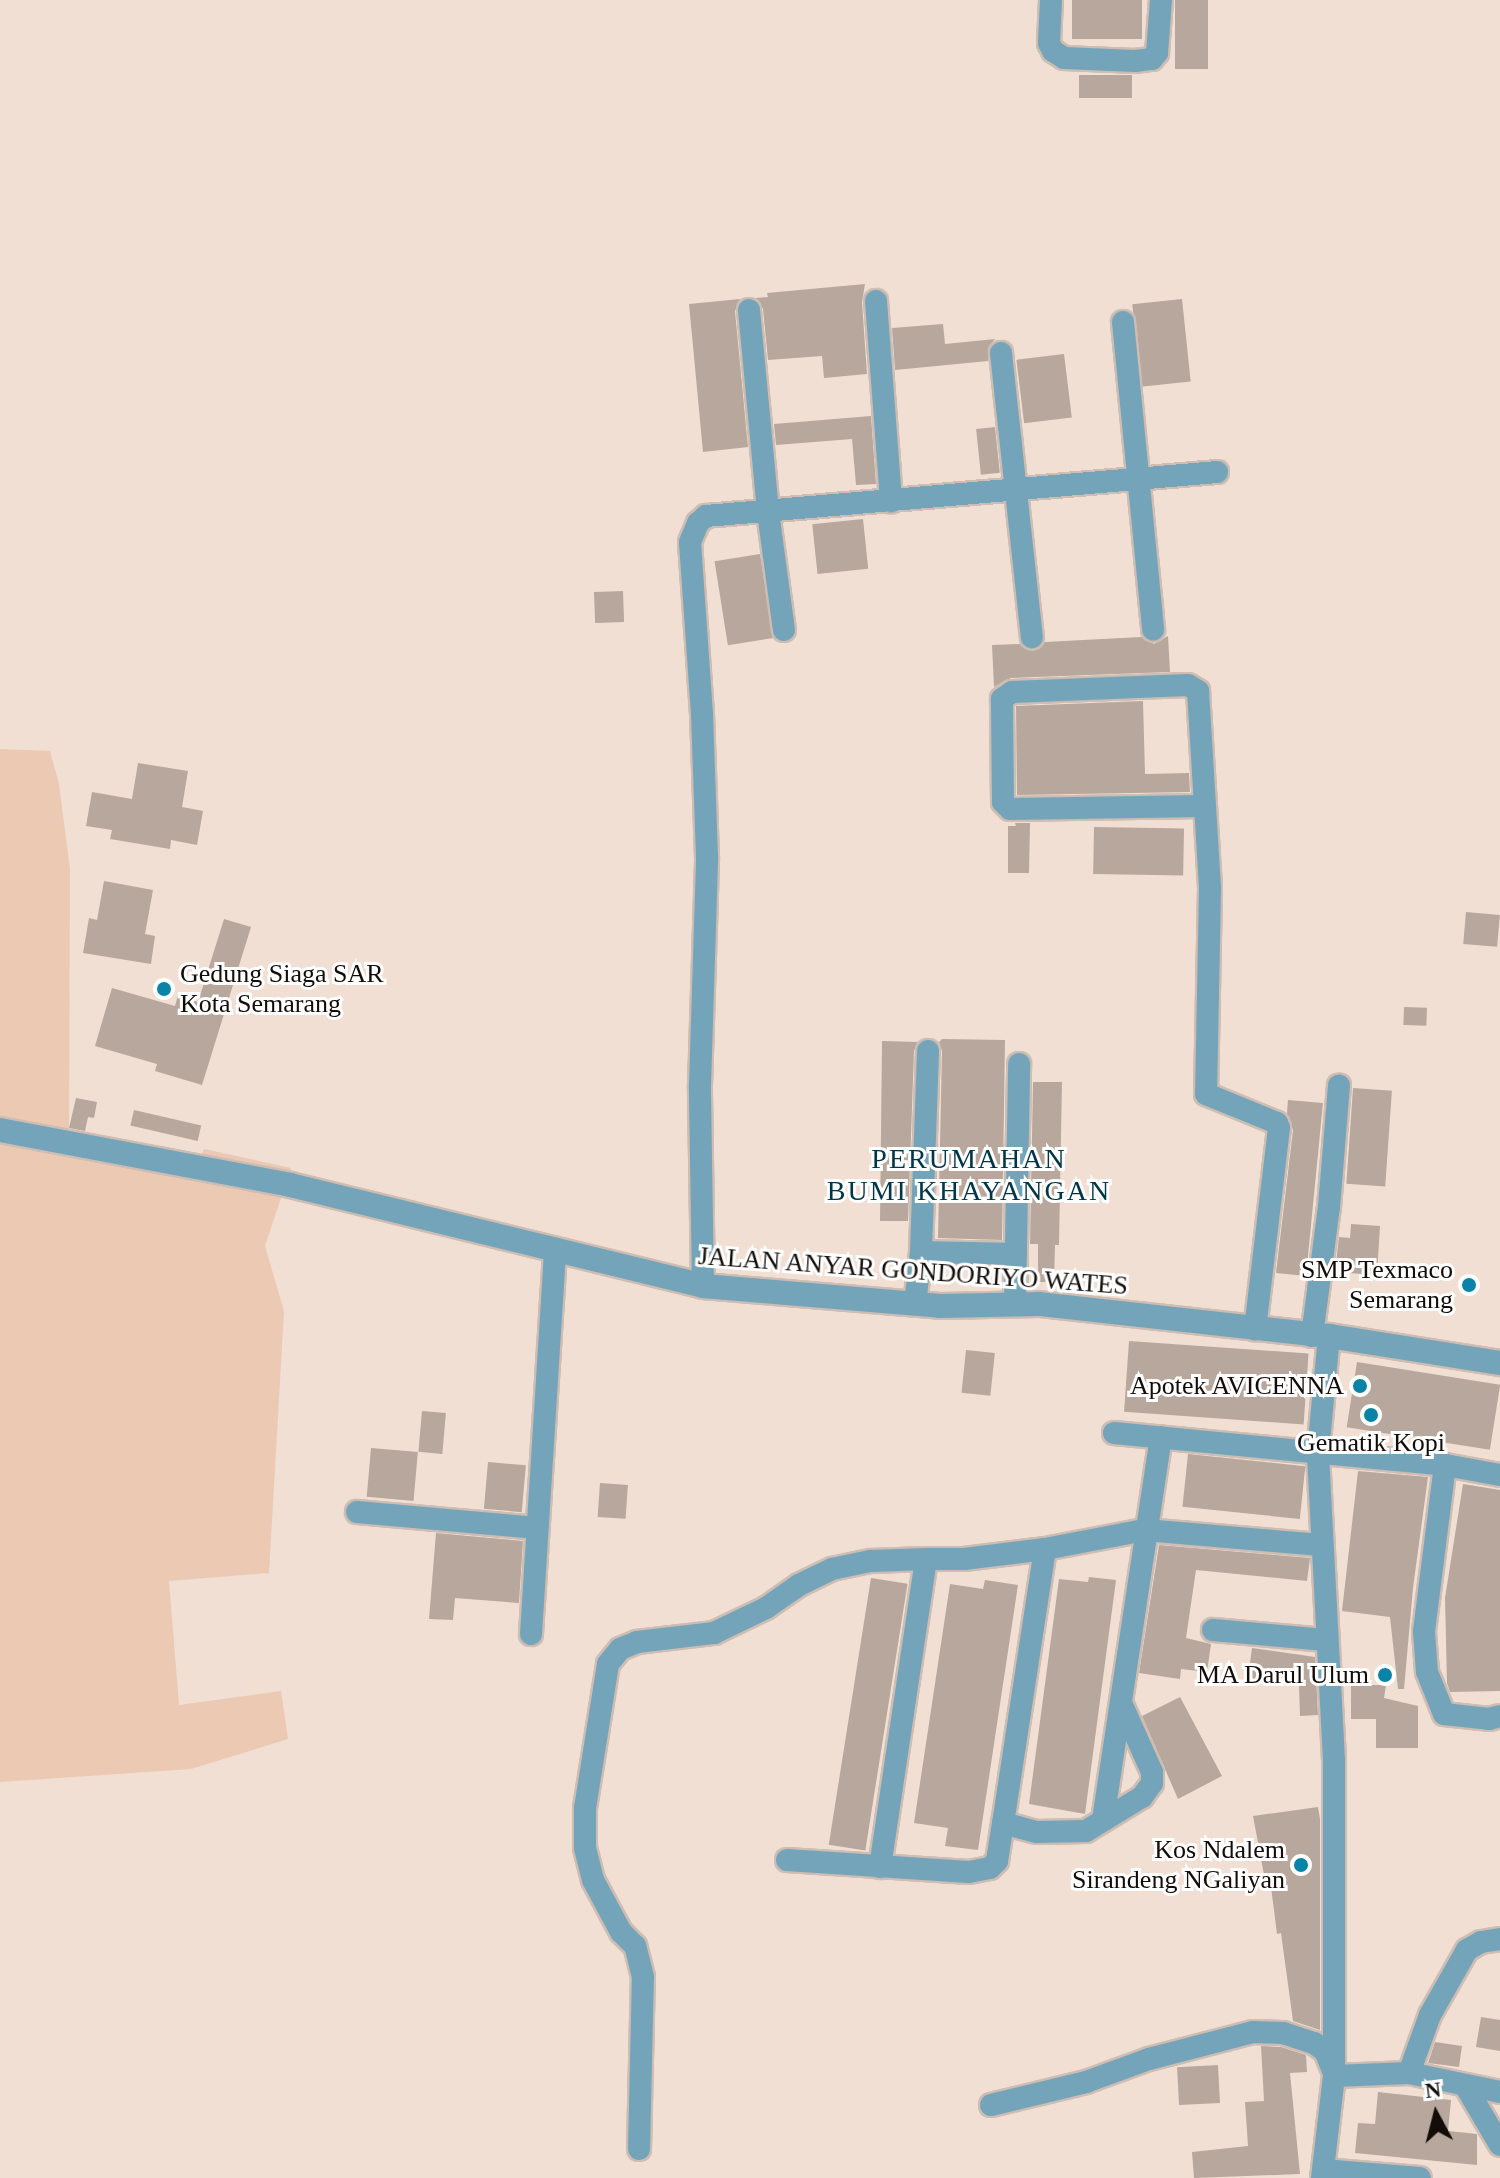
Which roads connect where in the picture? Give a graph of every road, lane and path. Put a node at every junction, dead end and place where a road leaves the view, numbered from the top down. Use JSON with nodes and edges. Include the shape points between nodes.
{"nodes":[{"id":1,"x":1051,"y":0,"type":"edge"},
{"id":2,"x":1161,"y":0,"type":"edge"},
{"id":3,"x":876,"y":301,"type":"dead end"},
{"id":4,"x":749,"y":310,"type":"dead end"},
{"id":5,"x":1123,"y":322,"type":"dead end"},
{"id":6,"x":1001,"y":353,"type":"dead end"},
{"id":7,"x":1217,"y":472,"type":"dead end"},
{"id":8,"x":1136,"y":479,"type":"junction"},
{"id":9,"x":1016,"y":490,"type":"junction"},
{"id":10,"x":891,"y":501,"type":"junction"},
{"id":11,"x":768,"y":512,"type":"junction"},
{"id":12,"x":784,"y":630,"type":"dead end"},
{"id":13,"x":1153,"y":630,"type":"dead end"},
{"id":14,"x":1032,"y":637,"type":"dead end"},
{"id":15,"x":1203,"y":806,"type":"junction"},
{"id":16,"x":928,"y":1051,"type":"dead end"},
{"id":17,"x":1019,"y":1064,"type":"dead end"},
{"id":18,"x":1339,"y":1085,"type":"dead end"},
{"id":19,"x":0,"y":1130,"type":"edge"},
{"id":20,"x":555,"y":1249,"type":"junction"},
{"id":21,"x":921,"y":1252,"type":"junction"},
{"id":22,"x":1016,"y":1254,"type":"junction"},
{"id":23,"x":703,"y":1286,"type":"junction"},
{"id":24,"x":1015,"y":1303,"type":"junction"},
{"id":25,"x":915,"y":1304,"type":"junction"},
{"id":26,"x":1255,"y":1330,"type":"junction"},
{"id":27,"x":1321,"y":1336,"type":"junction"},
{"id":28,"x":1500,"y":1363,"type":"edge"},
{"id":29,"x":1114,"y":1433,"type":"dead end"},
{"id":30,"x":1161,"y":1437,"type":"junction"},
{"id":31,"x":1318,"y":1452,"type":"junction"},
{"id":32,"x":1445,"y":1465,"type":"junction"},
{"id":33,"x":1500,"y":1475,"type":"edge"},
{"id":34,"x":357,"y":1512,"type":"dead end"},
{"id":35,"x":537,"y":1528,"type":"junction"},
{"id":36,"x":1145,"y":1530,"type":"junction"},
{"id":37,"x":1320,"y":1545,"type":"junction"},
{"id":38,"x":1045,"y":1549,"type":"junction"},
{"id":39,"x":926,"y":1559,"type":"junction"},
{"id":40,"x":1213,"y":1630,"type":"dead end"},
{"id":41,"x":531,"y":1634,"type":"dead end"},
{"id":42,"x":1326,"y":1640,"type":"junction"},
{"id":43,"x":1122,"y":1705,"type":"junction"},
{"id":44,"x":1500,"y":1716,"type":"edge"},
{"id":45,"x":1103,"y":1820,"type":"junction"},
{"id":46,"x":1003,"y":1823,"type":"junction"},
{"id":47,"x":787,"y":1860,"type":"dead end"},
{"id":48,"x":880,"y":1867,"type":"junction"},
{"id":49,"x":1500,"y":1939,"type":"edge"},
{"id":50,"x":1409,"y":2073,"type":"junction"},
{"id":51,"x":1334,"y":2076,"type":"junction"},
{"id":52,"x":1466,"y":2087,"type":"junction"},
{"id":53,"x":1500,"y":2092,"type":"edge"},
{"id":54,"x":991,"y":2105,"type":"dead end"},
{"id":55,"x":1500,"y":2145,"type":"edge"},
{"id":56,"x":639,"y":2149,"type":"dead end"},
{"id":57,"x":1322,"y":2174,"type":"edge"},
{"id":58,"x":1420,"y":2178,"type":"edge"}],
"edges":[{"from":1,"to":2,"type":"street","via":[[1053,51],[1064,58],[1135,61],[1157,53]]},
{"from":3,"to":10,"type":"street"},
{"from":4,"to":11,"type":"street"},
{"from":5,"to":8,"type":"street"},
{"from":6,"to":9,"type":"street"},
{"from":7,"to":8,"type":"street"},
{"from":8,"to":9,"type":"street"},
{"from":8,"to":13,"type":"street"},
{"from":9,"to":10,"type":"street"},
{"from":9,"to":14,"type":"street"},
{"from":10,"to":11,"type":"street"},
{"from":11,"to":12,"type":"street"},
{"from":11,"to":23,"type":"street","via":[[706,516],[690,542],[707,857],[700,1085]]},
{"from":15,"to":15,"type":"street","via":[[1194,686],[1012,692],[1002,699],[1003,802],[1010,809]]},
{"from":15,"to":26,"type":"street","via":[[1210,888],[1206,1094],[1279,1128]]},
{"from":16,"to":21,"type":"street"},
{"from":17,"to":22,"type":"street"},
{"from":18,"to":27,"type":"street"},
{"from":19,"to":20,"type":"street","name":"JALAN ANYAR GONDORIYO WATES","via":[[290,1185]]},
{"from":20,"to":23,"type":"street","name":"JALAN ANYAR GONDORIYO WATES"},
{"from":20,"to":35,"type":"street"},
{"from":21,"to":22,"type":"street"},
{"from":21,"to":25,"type":"street"},
{"from":22,"to":24,"type":"street"},
{"from":23,"to":25,"type":"street","name":"JALAN ANYAR GONDORIYO WATES"},
{"from":24,"to":25,"type":"street","name":"JALAN ANYAR GONDORIYO WATES"},
{"from":24,"to":26,"type":"street","name":"JALAN ANYAR GONDORIYO WATES"},
{"from":26,"to":27,"type":"street","name":"JALAN ANYAR GONDORIYO WATES"},
{"from":27,"to":28,"type":"street","name":"JALAN ANYAR GONDORIYO WATES"},
{"from":27,"to":31,"type":"street"},
{"from":29,"to":30,"type":"street"},
{"from":30,"to":31,"type":"street"},
{"from":30,"to":36,"type":"street"},
{"from":31,"to":32,"type":"street"},
{"from":31,"to":37,"type":"street"},
{"from":32,"to":33,"type":"street"},
{"from":32,"to":44,"type":"street","via":[[1424,1632],[1427,1672],[1444,1714]]},
{"from":34,"to":35,"type":"street"},
{"from":35,"to":41,"type":"street"},
{"from":36,"to":37,"type":"street"},
{"from":36,"to":38,"type":"street"},
{"from":36,"to":43,"type":"street"},
{"from":37,"to":42,"type":"street"},
{"from":38,"to":39,"type":"street"},
{"from":38,"to":46,"type":"street"},
{"from":39,"to":48,"type":"street"},
{"from":39,"to":56,"type":"street","via":[[832,1569],[714,1633],[637,1642],[620,1649],[608,1664],[585,1808],[585,1848],[593,1880],[621,1932],[635,1946],[643,1977]]},
{"from":40,"to":42,"type":"street"},
{"from":42,"to":51,"type":"street","via":[[1334,1760]]},
{"from":43,"to":45,"type":"street"},
{"from":43,"to":45,"type":"street","via":[[1152,1783],[1142,1797]]},
{"from":45,"to":46,"type":"street","via":[[1086,1831],[1037,1832]]},
{"from":46,"to":48,"type":"street","via":[[997,1861],[990,1868],[958,1872]]},
{"from":47,"to":48,"type":"street"},
{"from":49,"to":50,"type":"street","via":[[1467,1950],[1430,2015]]},
{"from":50,"to":51,"type":"street"},
{"from":50,"to":52,"type":"street"},
{"from":51,"to":54,"type":"street","via":[[1325,2051],[1314,2043],[1283,2033],[1253,2032]]},
{"from":51,"to":57,"type":"street"},
{"from":52,"to":53,"type":"street"},
{"from":52,"to":55,"type":"street"},
{"from":57,"to":58,"type":"street"}]}
